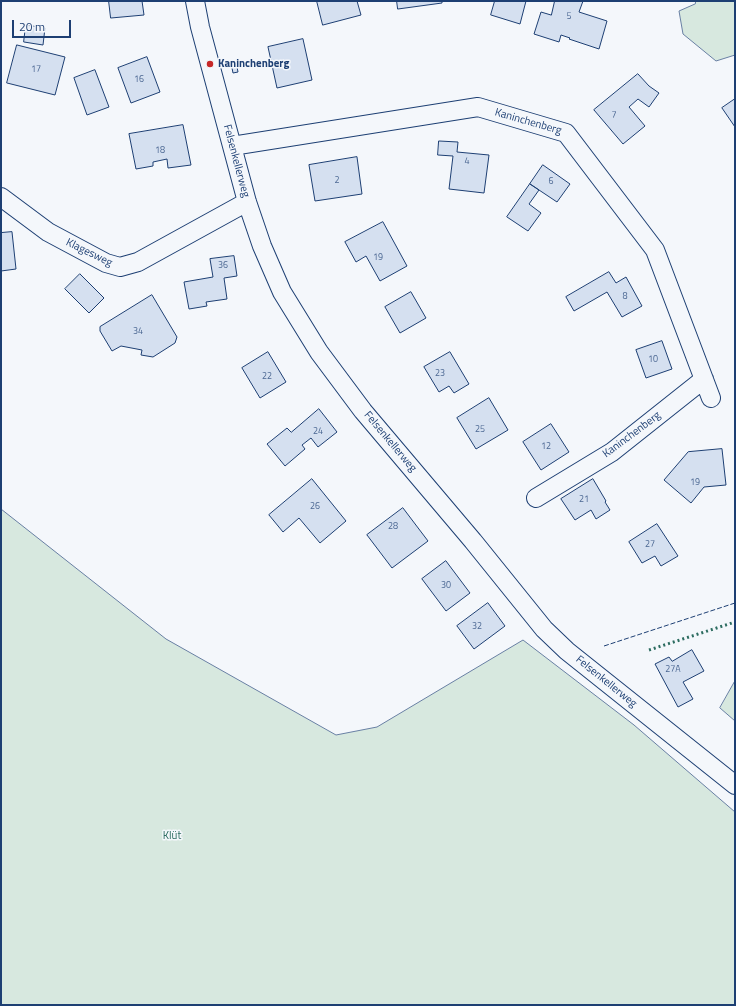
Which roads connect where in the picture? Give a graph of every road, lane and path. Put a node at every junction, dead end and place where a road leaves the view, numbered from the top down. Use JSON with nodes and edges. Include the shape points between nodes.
{"nodes":[{"id":1,"x":195,"y":1,"type":"edge"},
{"id":2,"x":232,"y":146,"type":"junction"},
{"id":3,"x":1,"y":197,"type":"edge"},
{"id":4,"x":247,"y":202,"type":"junction"},
{"id":5,"x":704,"y":379,"type":"junction"},
{"id":6,"x":711,"y":398,"type":"dead end"},
{"id":7,"x":536,"y":498,"type":"dead end"},
{"id":8,"x":735,"y":785,"type":"edge"}],
"edges":[{"from":1,"to":2,"type":"street","name":"Felsenkellerweg"},
{"from":2,"to":4,"type":"street","name":"Felsenkellerweg"},
{"from":2,"to":5,"type":"street","name":"Kaninchenberg","via":[[478,107],[566,133],[655,250]]},
{"from":3,"to":4,"type":"street","name":"Klagesweg","via":[[48,232],[106,263],[120,267],[138,262]]},
{"from":4,"to":8,"type":"street","name":"Felsenkellerweg","via":[[282,292],[319,352],[363,411],[474,541],[544,629],[567,651]]},
{"from":5,"to":6,"type":"street","name":"Kaninchenberg"},
{"from":5,"to":7,"type":"street","name":"Kaninchenberg","via":[[612,452]]}]}
